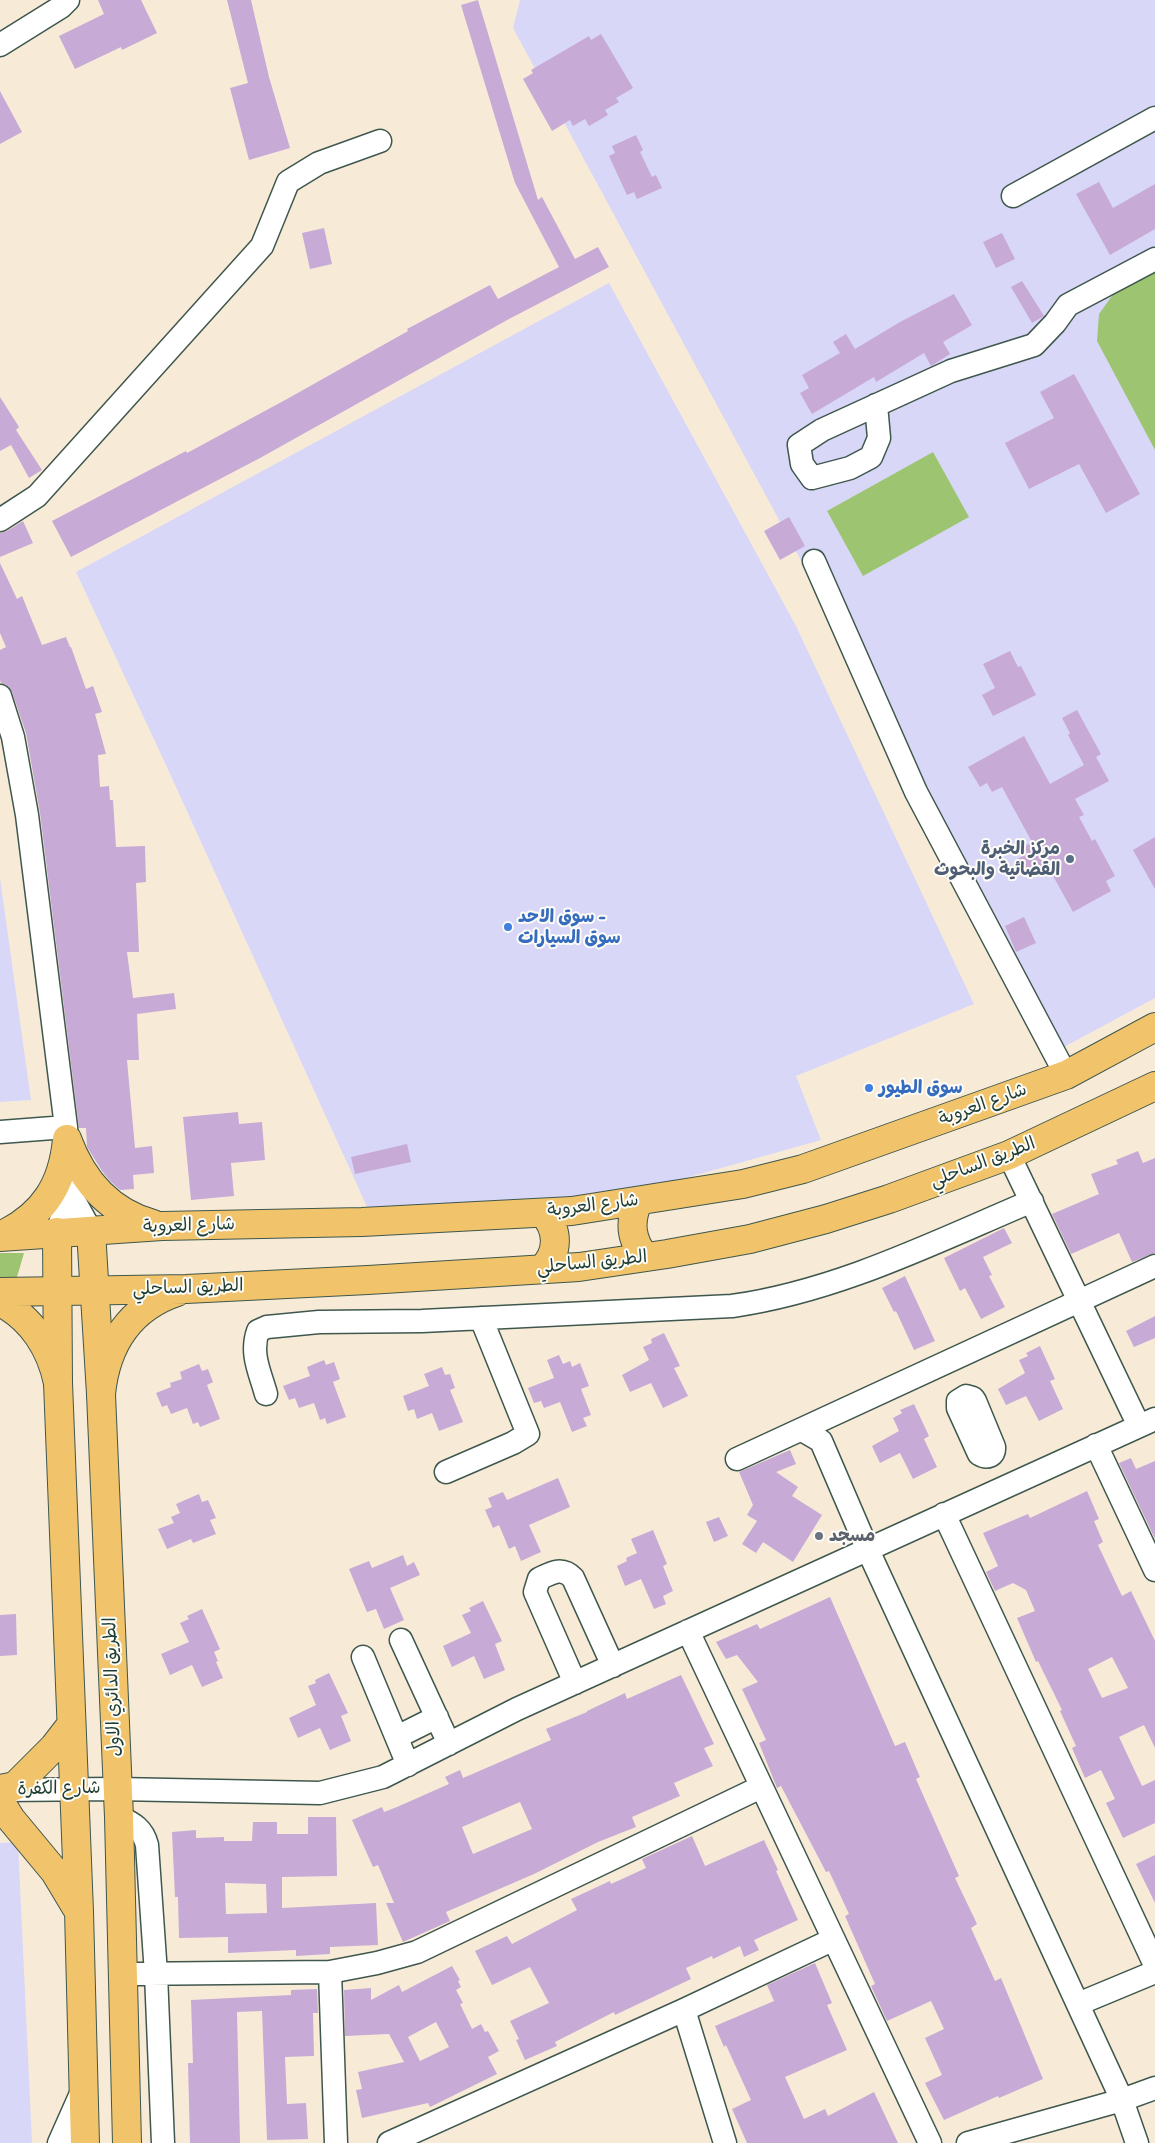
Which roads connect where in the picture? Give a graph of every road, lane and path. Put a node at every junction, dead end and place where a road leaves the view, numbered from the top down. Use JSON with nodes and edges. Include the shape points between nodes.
{"nodes":[{"id":1,"x":68,"y":0,"type":"edge"},
{"id":2,"x":0,"y":45,"type":"edge"},
{"id":3,"x":1155,"y":118,"type":"edge"},
{"id":4,"x":380,"y":141,"type":"dead end"},
{"id":5,"x":1013,"y":196,"type":"dead end"},
{"id":6,"x":1155,"y":259,"type":"edge"},
{"id":7,"x":876,"y":405,"type":"dead end"},
{"id":8,"x":0,"y":520,"type":"edge"},
{"id":9,"x":814,"y":560,"type":"dead end"},
{"id":10,"x":0,"y":696,"type":"edge"},
{"id":11,"x":10,"y":784,"type":"edge"},
{"id":12,"x":1155,"y":1027,"type":"edge"},
{"id":13,"x":1066,"y":1075,"type":"junction"},
{"id":14,"x":1155,"y":1086,"type":"edge"},
{"id":15,"x":0,"y":1132,"type":"edge"},
{"id":16,"x":67,"y":1133,"type":"junction"},
{"id":17,"x":1009,"y":1155,"type":"junction"},
{"id":18,"x":70,"y":1193,"type":"junction"},
{"id":19,"x":1032,"y":1201,"type":"junction"},
{"id":20,"x":638,"y":1202,"type":"junction"},
{"id":21,"x":543,"y":1212,"type":"junction"},
{"id":22,"x":162,"y":1226,"type":"junction"},
{"id":23,"x":91,"y":1231,"type":"junction"},
{"id":24,"x":57,"y":1232,"type":"junction"},
{"id":25,"x":0,"y":1236,"type":"edge"},
{"id":26,"x":645,"y":1258,"type":"junction"},
{"id":27,"x":1155,"y":1266,"type":"edge"},
{"id":28,"x":542,"y":1269,"type":"junction"},
{"id":29,"x":186,"y":1289,"type":"junction"},
{"id":30,"x":59,"y":1290,"type":"junction"},
{"id":31,"x":95,"y":1290,"type":"junction"},
{"id":32,"x":0,"y":1292,"type":"edge"},
{"id":33,"x":1080,"y":1301,"type":"junction"},
{"id":34,"x":0,"y":1302,"type":"edge"},
{"id":35,"x":481,"y":1318,"type":"junction"},
{"id":36,"x":58,"y":1383,"type":"junction"},
{"id":37,"x":102,"y":1394,"type":"junction"},
{"id":38,"x":266,"y":1394,"type":"dead end"},
{"id":39,"x":1147,"y":1422,"type":"edge"},
{"id":40,"x":802,"y":1430,"type":"junction"},
{"id":41,"x":1096,"y":1445,"type":"junction"},
{"id":42,"x":990,"y":1456,"type":"dead end"},
{"id":43,"x":737,"y":1460,"type":"dead end"},
{"id":44,"x":446,"y":1472,"type":"dead end"},
{"id":45,"x":1004,"y":1487,"type":"junction"},
{"id":46,"x":944,"y":1514,"type":"junction"},
{"id":47,"x":867,"y":1548,"type":"junction"},
{"id":48,"x":1155,"y":1570,"type":"edge"},
{"id":49,"x":688,"y":1631,"type":"junction"},
{"id":50,"x":401,"y":1640,"type":"dead end"},
{"id":51,"x":363,"y":1657,"type":"dead end"},
{"id":52,"x":613,"y":1666,"type":"junction"},
{"id":53,"x":575,"y":1683,"type":"junction"},
{"id":54,"x":437,"y":1717,"type":"junction"},
{"id":55,"x":71,"y":1725,"type":"junction"},
{"id":56,"x":396,"y":1737,"type":"junction"},
{"id":57,"x":449,"y":1744,"type":"junction"},
{"id":58,"x":408,"y":1765,"type":"junction"},
{"id":59,"x":760,"y":1787,"type":"junction"},
{"id":60,"x":0,"y":1789,"type":"edge"},
{"id":61,"x":117,"y":1789,"type":"junction"},
{"id":62,"x":74,"y":1790,"type":"junction"},
{"id":63,"x":0,"y":1801,"type":"edge"},
{"id":64,"x":119,"y":1817,"type":"junction"},
{"id":65,"x":78,"y":1911,"type":"junction"},
{"id":66,"x":832,"y":1940,"type":"junction"},
{"id":67,"x":1155,"y":1965,"type":"edge"},
{"id":68,"x":330,"y":1972,"type":"junction"},
{"id":69,"x":1155,"y":1972,"type":"edge"},
{"id":70,"x":122,"y":1974,"type":"junction"},
{"id":71,"x":156,"y":1974,"type":"junction"},
{"id":72,"x":1078,"y":2004,"type":"junction"},
{"id":73,"x":684,"y":2010,"type":"junction"},
{"id":74,"x":84,"y":2088,"type":"junction"},
{"id":75,"x":1155,"y":2088,"type":"edge"},
{"id":76,"x":1122,"y":2100,"type":"junction"},
{"id":77,"x":59,"y":2143,"type":"edge"},
{"id":78,"x":85,"y":2143,"type":"edge"},
{"id":79,"x":127,"y":2143,"type":"edge"},
{"id":80,"x":162,"y":2143,"type":"edge"},
{"id":81,"x":336,"y":2143,"type":"edge"},
{"id":82,"x":389,"y":2143,"type":"edge"},
{"id":83,"x":725,"y":2143,"type":"edge"},
{"id":84,"x":930,"y":2143,"type":"edge"},
{"id":85,"x":968,"y":2143,"type":"edge"},
{"id":86,"x":1137,"y":2143,"type":"edge"}],
"edges":[{"from":1,"to":2,"type":"street"},
{"from":3,"to":5,"type":"street"},
{"from":4,"to":8,"type":"street","via":[[318,163],[288,182],[262,246],[37,496]]},
{"from":6,"to":7,"type":"street","via":[[1068,305],[1034,345],[951,371]]},
{"from":9,"to":13,"type":"street","via":[[916,792]]},
{"from":10,"to":11,"type":"street","via":[[13,737]]},
{"from":11,"to":16,"type":"street","via":[[27,815]]},
{"from":12,"to":13,"type":"main road","name":"شارع العروبة"},
{"from":13,"to":20,"type":"main road","name":"شارع العروبة","via":[[803,1169],[744,1184]]},
{"from":14,"to":17,"type":"main road","name":"الطريق الساحلي"},
{"from":15,"to":16,"type":"street"},
{"from":16,"to":18,"type":"street"},
{"from":16,"to":22,"type":"main road","via":[[83,1174],[102,1196],[125,1213]]},
{"from":16,"to":25,"type":"main road","via":[[65,1160],[48,1199],[33,1216]]},
{"from":17,"to":19,"type":"street"},
{"from":17,"to":26,"type":"main road","name":"الطريق الساحلي","via":[[826,1219],[750,1239]]},
{"from":18,"to":23,"type":"street"},
{"from":18,"to":24,"type":"street"},
{"from":19,"to":33,"type":"street"},
{"from":19,"to":35,"type":"street","via":[[902,1256],[820,1287],[765,1302]]},
{"from":20,"to":21,"type":"main road","name":"شارع العروبة"},
{"from":20,"to":26,"type":"main road","via":[[632,1228],[638,1249]]},
{"from":21,"to":22,"type":"main road","name":"شارع العروبة","via":[[362,1222]]},
{"from":21,"to":28,"type":"main road","via":[[552,1224],[556,1239],[552,1256]]},
{"from":22,"to":23,"type":"main road","name":"شارع العروبة"},
{"from":23,"to":24,"type":"main road","name":"شارع العروبة"},
{"from":23,"to":31,"type":"main road","name":"الطريق الدائري الاول"},
{"from":24,"to":25,"type":"main road","name":"شارع العروبة"},
{"from":24,"to":30,"type":"main road"},
{"from":26,"to":28,"type":"main road","name":"الطريق الساحلي"},
{"from":27,"to":33,"type":"street"},
{"from":28,"to":29,"type":"main road","name":"الطريق الساحلي"},
{"from":29,"to":31,"type":"main road","name":"الطريق الساحلي"},
{"from":29,"to":37,"type":"main road","via":[[148,1306],[119,1335],[104,1373]]},
{"from":30,"to":31,"type":"main road","name":"الطريق الساحلي"},
{"from":30,"to":32,"type":"main road","name":"الطريق الساحلي"},
{"from":30,"to":36,"type":"main road"},
{"from":31,"to":37,"type":"main road","name":"الطريق الدائري الاول"},
{"from":33,"to":39,"type":"street"},
{"from":33,"to":40,"type":"street"},
{"from":34,"to":36,"type":"main road","via":[[18,1314],[40,1338],[55,1367]]},
{"from":35,"to":38,"type":"street","via":[[319,1322],[267,1327],[258,1331],[254,1342],[254,1355]]},
{"from":35,"to":44,"type":"street","via":[[528,1434]]},
{"from":36,"to":55,"type":"main road"},
{"from":37,"to":61,"type":"main road","name":"الطريق الدائري الاول"},
{"from":39,"to":41,"type":"street","name":"شارع الكفرة"},
{"from":40,"to":43,"type":"street"},
{"from":40,"to":47,"type":"street","via":[[821,1441]]},
{"from":41,"to":45,"type":"street","name":"شارع الكفرة"},
{"from":41,"to":48,"type":"street"},
{"from":42,"to":45,"type":"street"},
{"from":45,"to":46,"type":"street","name":"شارع الكفرة"},
{"from":46,"to":47,"type":"street","name":"شارع الكفرة"},
{"from":46,"to":67,"type":"street"},
{"from":47,"to":49,"type":"street","name":"شارع الكفرة"},
{"from":47,"to":72,"type":"street"},
{"from":49,"to":52,"type":"street","name":"شارع الكفرة"},
{"from":49,"to":59,"type":"street"},
{"from":50,"to":54,"type":"street"},
{"from":51,"to":56,"type":"street"},
{"from":52,"to":53,"type":"street","name":"شارع الكفرة"},
{"from":52,"to":53,"type":"street","via":[[573,1578],[566,1572],[556,1571],[539,1579],[535,1592]]},
{"from":53,"to":57,"type":"street","name":"شارع الكفرة"},
{"from":54,"to":56,"type":"street"},
{"from":54,"to":57,"type":"street"},
{"from":55,"to":60,"type":"main road","via":[[15,1786]]},
{"from":55,"to":62,"type":"main road"},
{"from":56,"to":58,"type":"street"},
{"from":57,"to":58,"type":"street","name":"شارع الكفرة"},
{"from":58,"to":61,"type":"street","name":"شارع الكفرة","via":[[374,1780],[320,1793]]},
{"from":59,"to":66,"type":"street"},
{"from":59,"to":68,"type":"street","via":[[417,1952]]},
{"from":60,"to":62,"type":"street","name":"شارع الكفرة"},
{"from":61,"to":62,"type":"street","name":"شارع الكفرة"},
{"from":61,"to":64,"type":"main road","name":"الطريق الدائري الاول"},
{"from":62,"to":65,"type":"main road"},
{"from":63,"to":65,"type":"main road","via":[[11,1819],[56,1872]]},
{"from":64,"to":70,"type":"main road","name":"الطريق الدائري الاول"},
{"from":64,"to":71,"type":"street","via":[[139,1828],[147,1845]]},
{"from":65,"to":74,"type":"main road"},
{"from":66,"to":73,"type":"street"},
{"from":66,"to":84,"type":"street"},
{"from":68,"to":71,"type":"street"},
{"from":68,"to":81,"type":"street"},
{"from":69,"to":72,"type":"street"},
{"from":70,"to":71,"type":"street"},
{"from":70,"to":79,"type":"main road","name":"الطريق الدائري الاول"},
{"from":71,"to":80,"type":"street"},
{"from":72,"to":76,"type":"street"},
{"from":73,"to":82,"type":"street"},
{"from":73,"to":83,"type":"street"},
{"from":74,"to":77,"type":"street"},
{"from":74,"to":78,"type":"main road"},
{"from":75,"to":76,"type":"street"},
{"from":76,"to":85,"type":"street"},
{"from":76,"to":86,"type":"street"}]}
